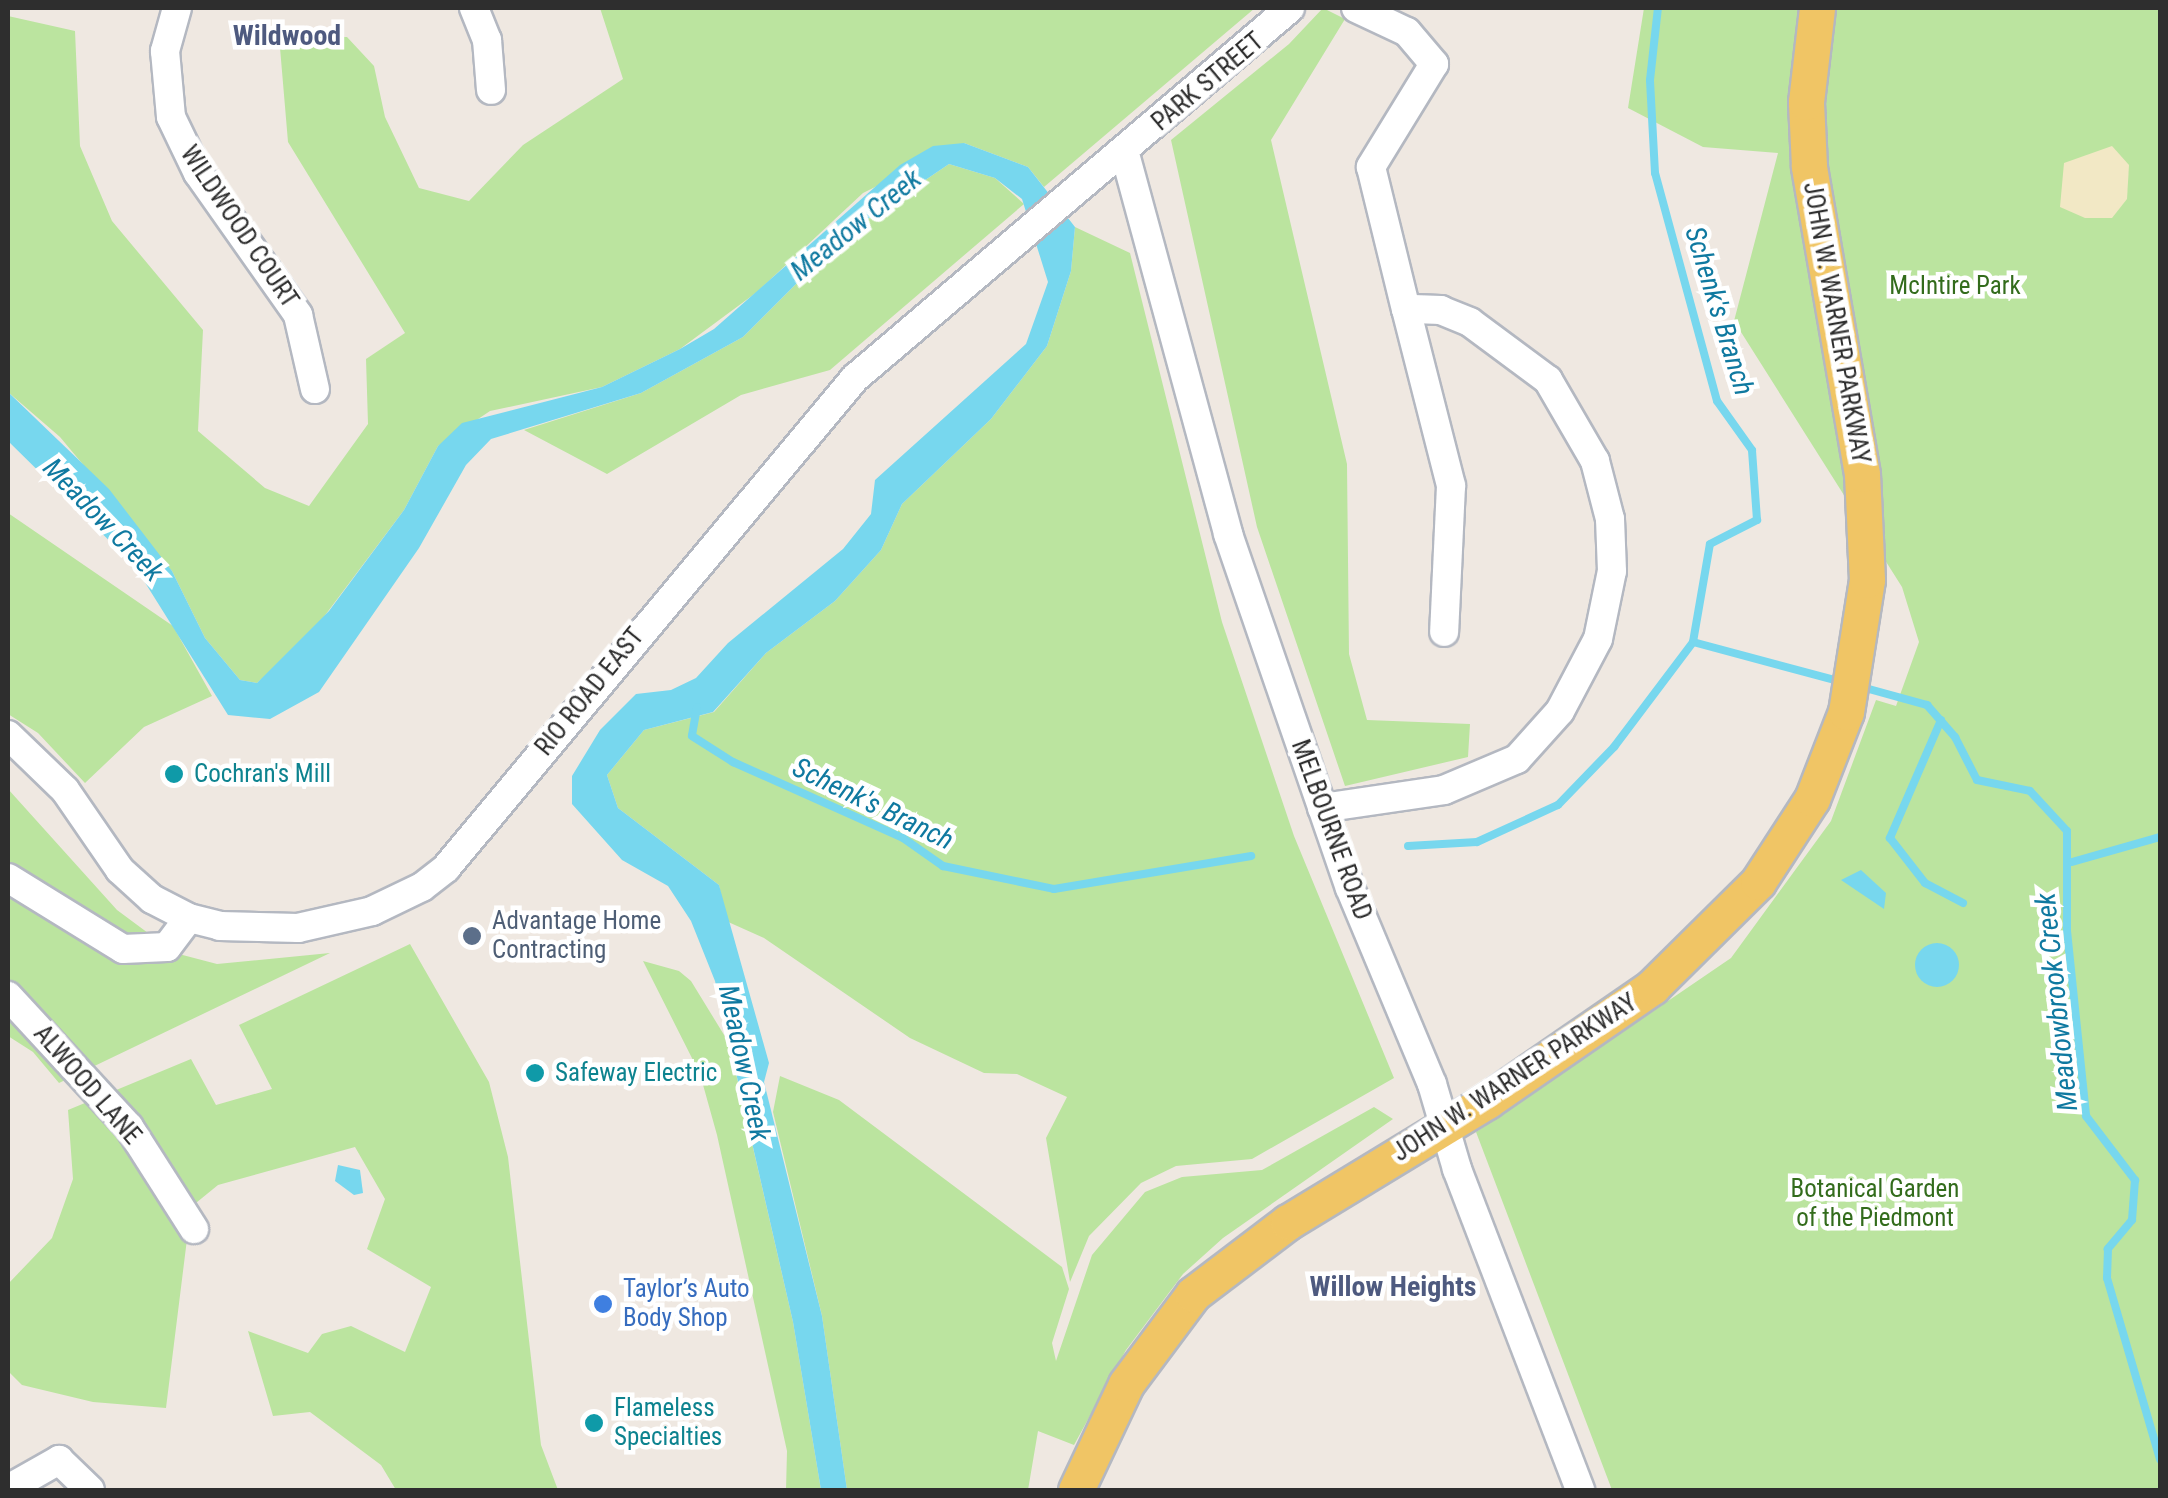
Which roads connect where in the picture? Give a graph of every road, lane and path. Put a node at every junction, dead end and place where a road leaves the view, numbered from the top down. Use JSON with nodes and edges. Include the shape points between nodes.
{"nodes":[{"id":1,"x":176,"y":8,"type":"edge"},
{"id":2,"x":474,"y":8,"type":"edge"},
{"id":3,"x":1290,"y":8,"type":"edge"},
{"id":4,"x":1356,"y":8,"type":"edge"},
{"id":5,"x":1816,"y":8,"type":"edge"},
{"id":6,"x":491,"y":90,"type":"dead end"},
{"id":7,"x":1125,"y":154,"type":"junction"},
{"id":8,"x":1406,"y":309,"type":"junction"},
{"id":9,"x":315,"y":389,"type":"dead end"},
{"id":10,"x":1444,"y":632,"type":"dead end"},
{"id":11,"x":8,"y":735,"type":"edge"},
{"id":12,"x":1322,"y":808,"type":"junction"},
{"id":13,"x":8,"y":878,"type":"edge"},
{"id":14,"x":190,"y":918,"type":"junction"},
{"id":15,"x":8,"y":996,"type":"edge"},
{"id":16,"x":1444,"y":1127,"type":"junction"},
{"id":17,"x":194,"y":1228,"type":"dead end"},
{"id":18,"x":8,"y":1488,"type":"edge"},
{"id":19,"x":90,"y":1490,"type":"edge"},
{"id":20,"x":1076,"y":1490,"type":"edge"},
{"id":21,"x":1580,"y":1490,"type":"edge"}],
"edges":[{"from":1,"to":9,"type":"street","name":"WILDWOOD COURT","via":[[165,50],[171,117],[198,173],[298,316]]},
{"from":2,"to":6,"type":"street","via":[[488,40]]},
{"from":3,"to":7,"type":"street","name":"PARK STREET"},
{"from":4,"to":8,"type":"street","via":[[1407,32],[1434,64],[1371,167]]},
{"from":5,"to":16,"type":"main road","name":"JOHN W. WARNER PARKWAY","via":[[1806,102],[1810,166],[1862,474],[1867,580],[1862,646],[1831,760],[1786,842],[1709,936],[1599,1027]]},
{"from":7,"to":12,"type":"street","name":"MELBOURNE ROAD","via":[[1225,525]]},
{"from":7,"to":14,"type":"street","name":"RIO ROAD EAST","via":[[976,270],[808,429],[446,868],[372,911],[298,928],[220,926]]},
{"from":8,"to":10,"type":"street","via":[[1452,486]]},
{"from":8,"to":12,"type":"street","via":[[1441,310],[1470,322],[1548,380],[1595,460],[1610,518],[1612,571],[1598,639],[1560,711],[1517,759],[1444,790]]},
{"from":11,"to":14,"type":"street","name":"RIO ROAD EAST","via":[[65,790],[120,870],[152,899]]},
{"from":12,"to":16,"type":"street","name":"MELBOURNE ROAD"},
{"from":13,"to":14,"type":"street","via":[[122,948],[167,947]]},
{"from":15,"to":17,"type":"street","name":"ALWOOD LANE","via":[[129,1127]]},
{"from":16,"to":20,"type":"main road","name":"JOHN W. WARNER PARKWAY","via":[[1288,1222],[1193,1294],[1126,1384]]},
{"from":16,"to":21,"type":"street","name":"MELBOURNE ROAD"},
{"from":18,"to":19,"type":"street","via":[[59,1460]]}]}
